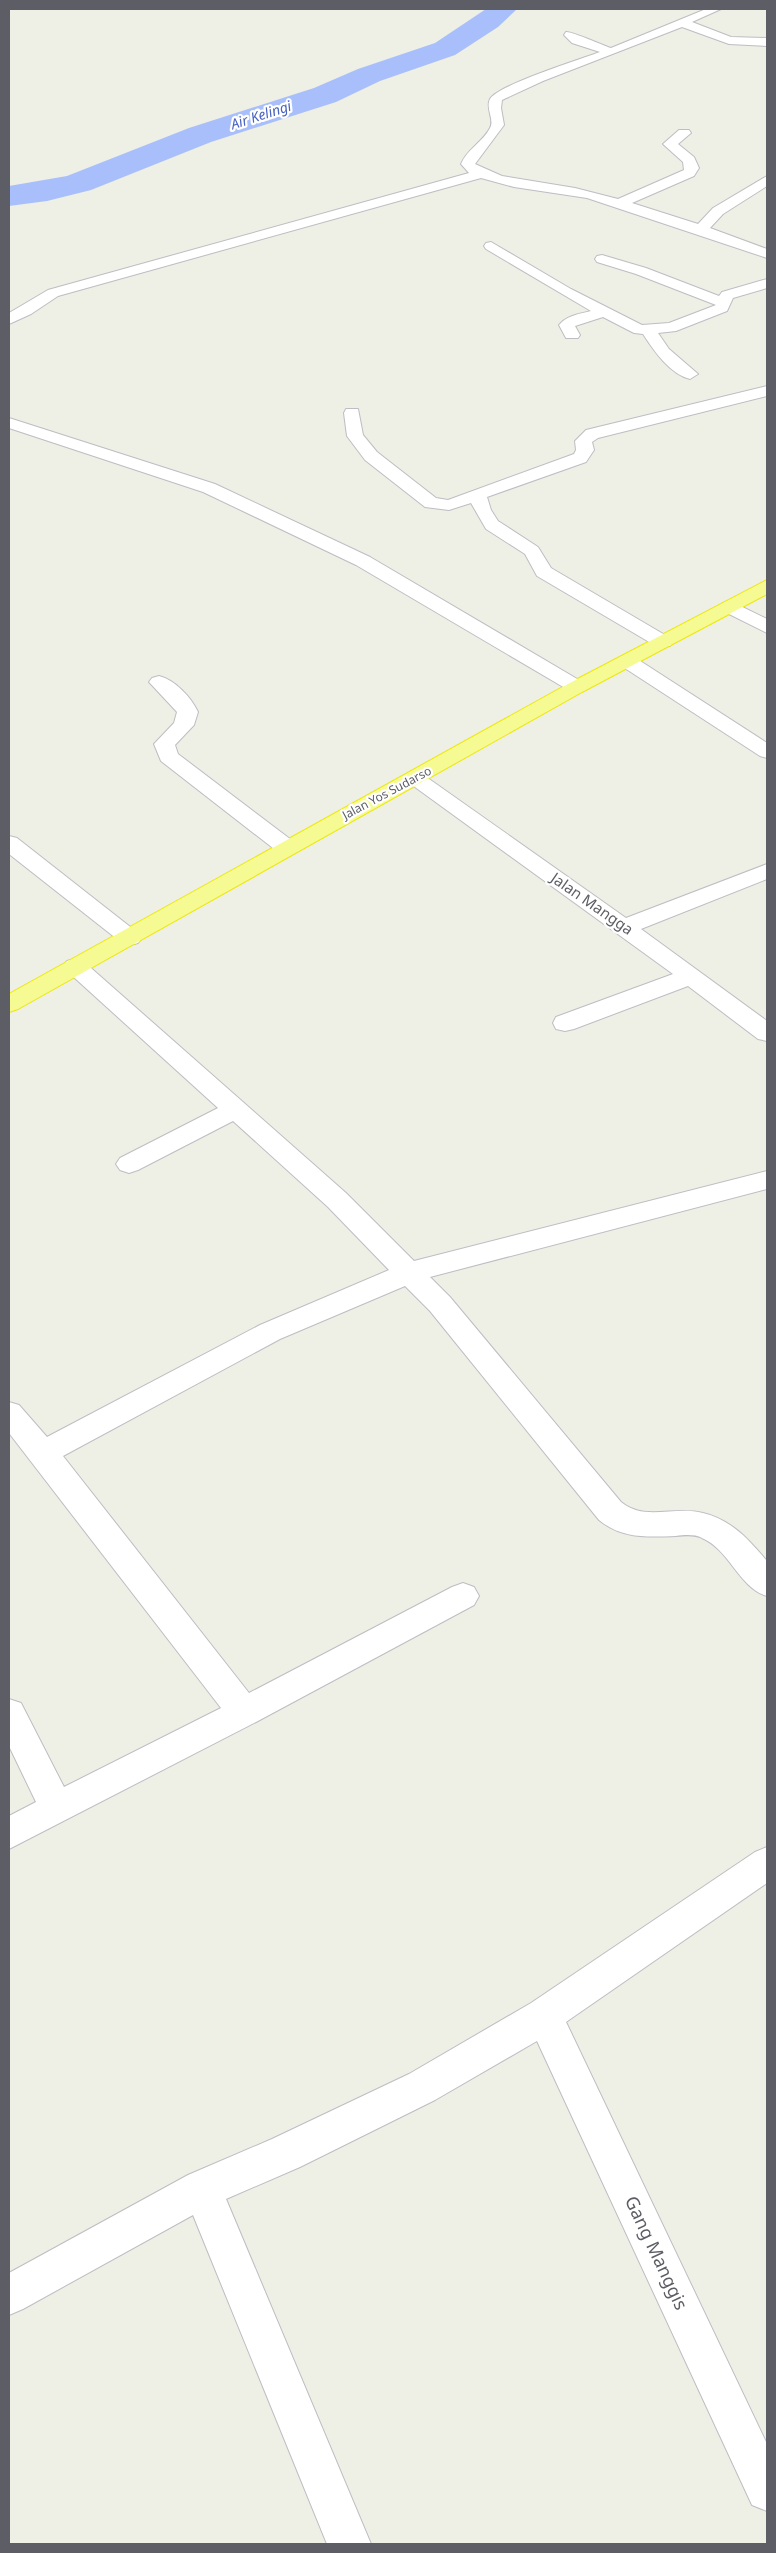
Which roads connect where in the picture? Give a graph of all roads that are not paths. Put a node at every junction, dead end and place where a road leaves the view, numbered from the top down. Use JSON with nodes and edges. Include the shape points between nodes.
{"nodes":[{"id":1,"x":714,"y":9,"type":"edge"},
{"id":2,"x":683,"y":23,"type":"junction"},
{"id":3,"x":570,"y":35,"type":"dead end"},
{"id":4,"x":767,"y":42,"type":"edge"},
{"id":5,"x":611,"y":52,"type":"junction"},
{"id":6,"x":684,"y":133,"type":"dead end"},
{"id":7,"x":481,"y":174,"type":"junction"},
{"id":8,"x":767,"y":180,"type":"edge"},
{"id":9,"x":618,"y":204,"type":"junction"},
{"id":10,"x":700,"y":230,"type":"junction"},
{"id":11,"x":491,"y":246,"type":"dead end"},
{"id":12,"x":767,"y":254,"type":"edge"},
{"id":13,"x":602,"y":258,"type":"dead end"},
{"id":14,"x":767,"y":283,"type":"edge"},
{"id":15,"x":724,"y":303,"type":"junction"},
{"id":16,"x":606,"y":312,"type":"junction"},
{"id":17,"x":9,"y":319,"type":"edge"},
{"id":18,"x":649,"y":331,"type":"junction"},
{"id":19,"x":572,"y":334,"type":"dead end"},
{"id":20,"x":690,"y":374,"type":"dead end"},
{"id":21,"x":767,"y":392,"type":"edge"},
{"id":22,"x":352,"y":413,"type":"dead end"},
{"id":23,"x":9,"y":423,"type":"edge"},
{"id":24,"x":478,"y":496,"type":"junction"},
{"id":25,"x":767,"y":586,"type":"edge"},
{"id":26,"x":730,"y":607,"type":"junction"},
{"id":27,"x":767,"y":627,"type":"edge"},
{"id":28,"x":664,"y":642,"type":"junction"},
{"id":29,"x":627,"y":661,"type":"junction"},
{"id":30,"x":159,"y":682,"type":"dead end"},
{"id":31,"x":577,"y":686,"type":"junction"},
{"id":32,"x":767,"y":752,"type":"edge"},
{"id":33,"x":415,"y":778,"type":"junction"},
{"id":34,"x":9,"y":843,"type":"edge"},
{"id":35,"x":286,"y":847,"type":"junction"},
{"id":36,"x":767,"y":871,"type":"edge"},
{"id":37,"x":624,"y":927,"type":"junction"},
{"id":38,"x":130,"y":938,"type":"junction"},
{"id":39,"x":75,"y":966,"type":"junction"},
{"id":40,"x":691,"y":976,"type":"junction"},
{"id":41,"x":9,"y":1004,"type":"edge"},
{"id":42,"x":565,"y":1023,"type":"dead end"},
{"id":43,"x":767,"y":1033,"type":"edge"},
{"id":44,"x":236,"y":1109,"type":"junction"},
{"id":45,"x":130,"y":1164,"type":"dead end"},
{"id":46,"x":767,"y":1180,"type":"edge"},
{"id":47,"x":408,"y":1273,"type":"junction"},
{"id":48,"x":9,"y":1413,"type":"edge"},
{"id":49,"x":43,"y":1453,"type":"junction"},
{"id":50,"x":767,"y":1583,"type":"edge"},
{"id":51,"x":463,"y":1596,"type":"dead end"},
{"id":52,"x":244,"y":1712,"type":"junction"},
{"id":53,"x":9,"y":1713,"type":"edge"},
{"id":54,"x":58,"y":1808,"type":"junction"},
{"id":55,"x":9,"y":1833,"type":"edge"},
{"id":56,"x":767,"y":1863,"type":"edge"},
{"id":57,"x":544,"y":2016,"type":"junction"},
{"id":58,"x":202,"y":2189,"type":"junction"},
{"id":59,"x":9,"y":2295,"type":"edge"},
{"id":60,"x":767,"y":2490,"type":"edge"},
{"id":61,"x":350,"y":2544,"type":"edge"}],
"edges":[{"from":1,"to":2,"type":"street"},
{"from":2,"to":4,"type":"street","via":[[729,40]]},
{"from":2,"to":5,"type":"street"},
{"from":3,"to":5,"type":"street"},
{"from":5,"to":7,"type":"street","via":[[539,78],[497,98],[494,108],[498,122],[496,129],[468,164]]},
{"from":6,"to":9,"type":"street","via":[[670,144],[689,160],[692,168],[689,173]]},
{"from":7,"to":9,"type":"street","via":[[576,192]]},
{"from":7,"to":17,"type":"street","via":[[53,293]]},
{"from":8,"to":10,"type":"street","via":[[718,211]]},
{"from":9,"to":10,"type":"street"},
{"from":10,"to":12,"type":"street"},
{"from":11,"to":16,"type":"street","via":[[566,292]]},
{"from":13,"to":15,"type":"street"},
{"from":14,"to":15,"type":"street","via":[[728,295]]},
{"from":15,"to":18,"type":"street","via":[[722,308],[671,328]]},
{"from":16,"to":18,"type":"street","via":[[640,330]]},
{"from":16,"to":19,"type":"street","via":[[567,325]]},
{"from":18,"to":20,"type":"street","via":[[663,352]]},
{"from":21,"to":24,"type":"street","via":[[592,434],[583,441],[585,450],[580,458]]},
{"from":22,"to":24,"type":"street","via":[[357,441],[371,456],[431,503],[449,505]]},
{"from":23,"to":31,"type":"street","via":[[209,488],[363,561]]},
{"from":24,"to":28,"type":"street","via":[[492,525],[532,551],[544,572]]},
{"from":25,"to":26,"type":"highway","name":"Jalan Yos Sudarso"},
{"from":26,"to":27,"type":"street"},
{"from":26,"to":28,"type":"highway","name":"Jalan Yos Sudarso"},
{"from":28,"to":29,"type":"highway","name":"Jalan Yos Sudarso"},
{"from":29,"to":31,"type":"highway","name":"Jalan Yos Sudarso"},
{"from":29,"to":32,"type":"street"},
{"from":30,"to":35,"type":"street","via":[[187,705],[189,713],[186,724],[164,744],[168,757]]},
{"from":31,"to":33,"type":"highway","name":"Jalan Yos Sudarso"},
{"from":33,"to":35,"type":"highway","name":"Jalan Yos Sudarso"},
{"from":33,"to":37,"type":"street","name":"Jalan Mangga"},
{"from":34,"to":38,"type":"street"},
{"from":35,"to":38,"type":"highway","name":"Jalan Yos Sudarso"},
{"from":36,"to":37,"type":"street"},
{"from":37,"to":40,"type":"street","name":"Jalan Mangga"},
{"from":38,"to":39,"type":"highway","name":"Jalan Yos Sudarso"},
{"from":39,"to":41,"type":"highway","name":"Jalan Yos Sudarso"},
{"from":39,"to":44,"type":"street"},
{"from":40,"to":42,"type":"street"},
{"from":40,"to":43,"type":"street","name":"Jalan Mangga"},
{"from":44,"to":45,"type":"street"},
{"from":44,"to":47,"type":"street","via":[[337,1200]]},
{"from":46,"to":47,"type":"street"},
{"from":47,"to":49,"type":"street","via":[[270,1332]]},
{"from":47,"to":50,"type":"street","via":[[440,1304],[610,1511],[634,1525],[693,1524],[712,1528],[724,1536]]},
{"from":48,"to":49,"type":"street"},
{"from":49,"to":52,"type":"street"},
{"from":51,"to":52,"type":"street"},
{"from":52,"to":54,"type":"street"},
{"from":53,"to":54,"type":"street"},
{"from":54,"to":55,"type":"street"},
{"from":56,"to":57,"type":"street"},
{"from":57,"to":58,"type":"street","via":[[422,2087],[286,2153]]},
{"from":57,"to":60,"type":"street","name":"Gang Manggis"},
{"from":58,"to":59,"type":"street"},
{"from":58,"to":61,"type":"street"}]}
